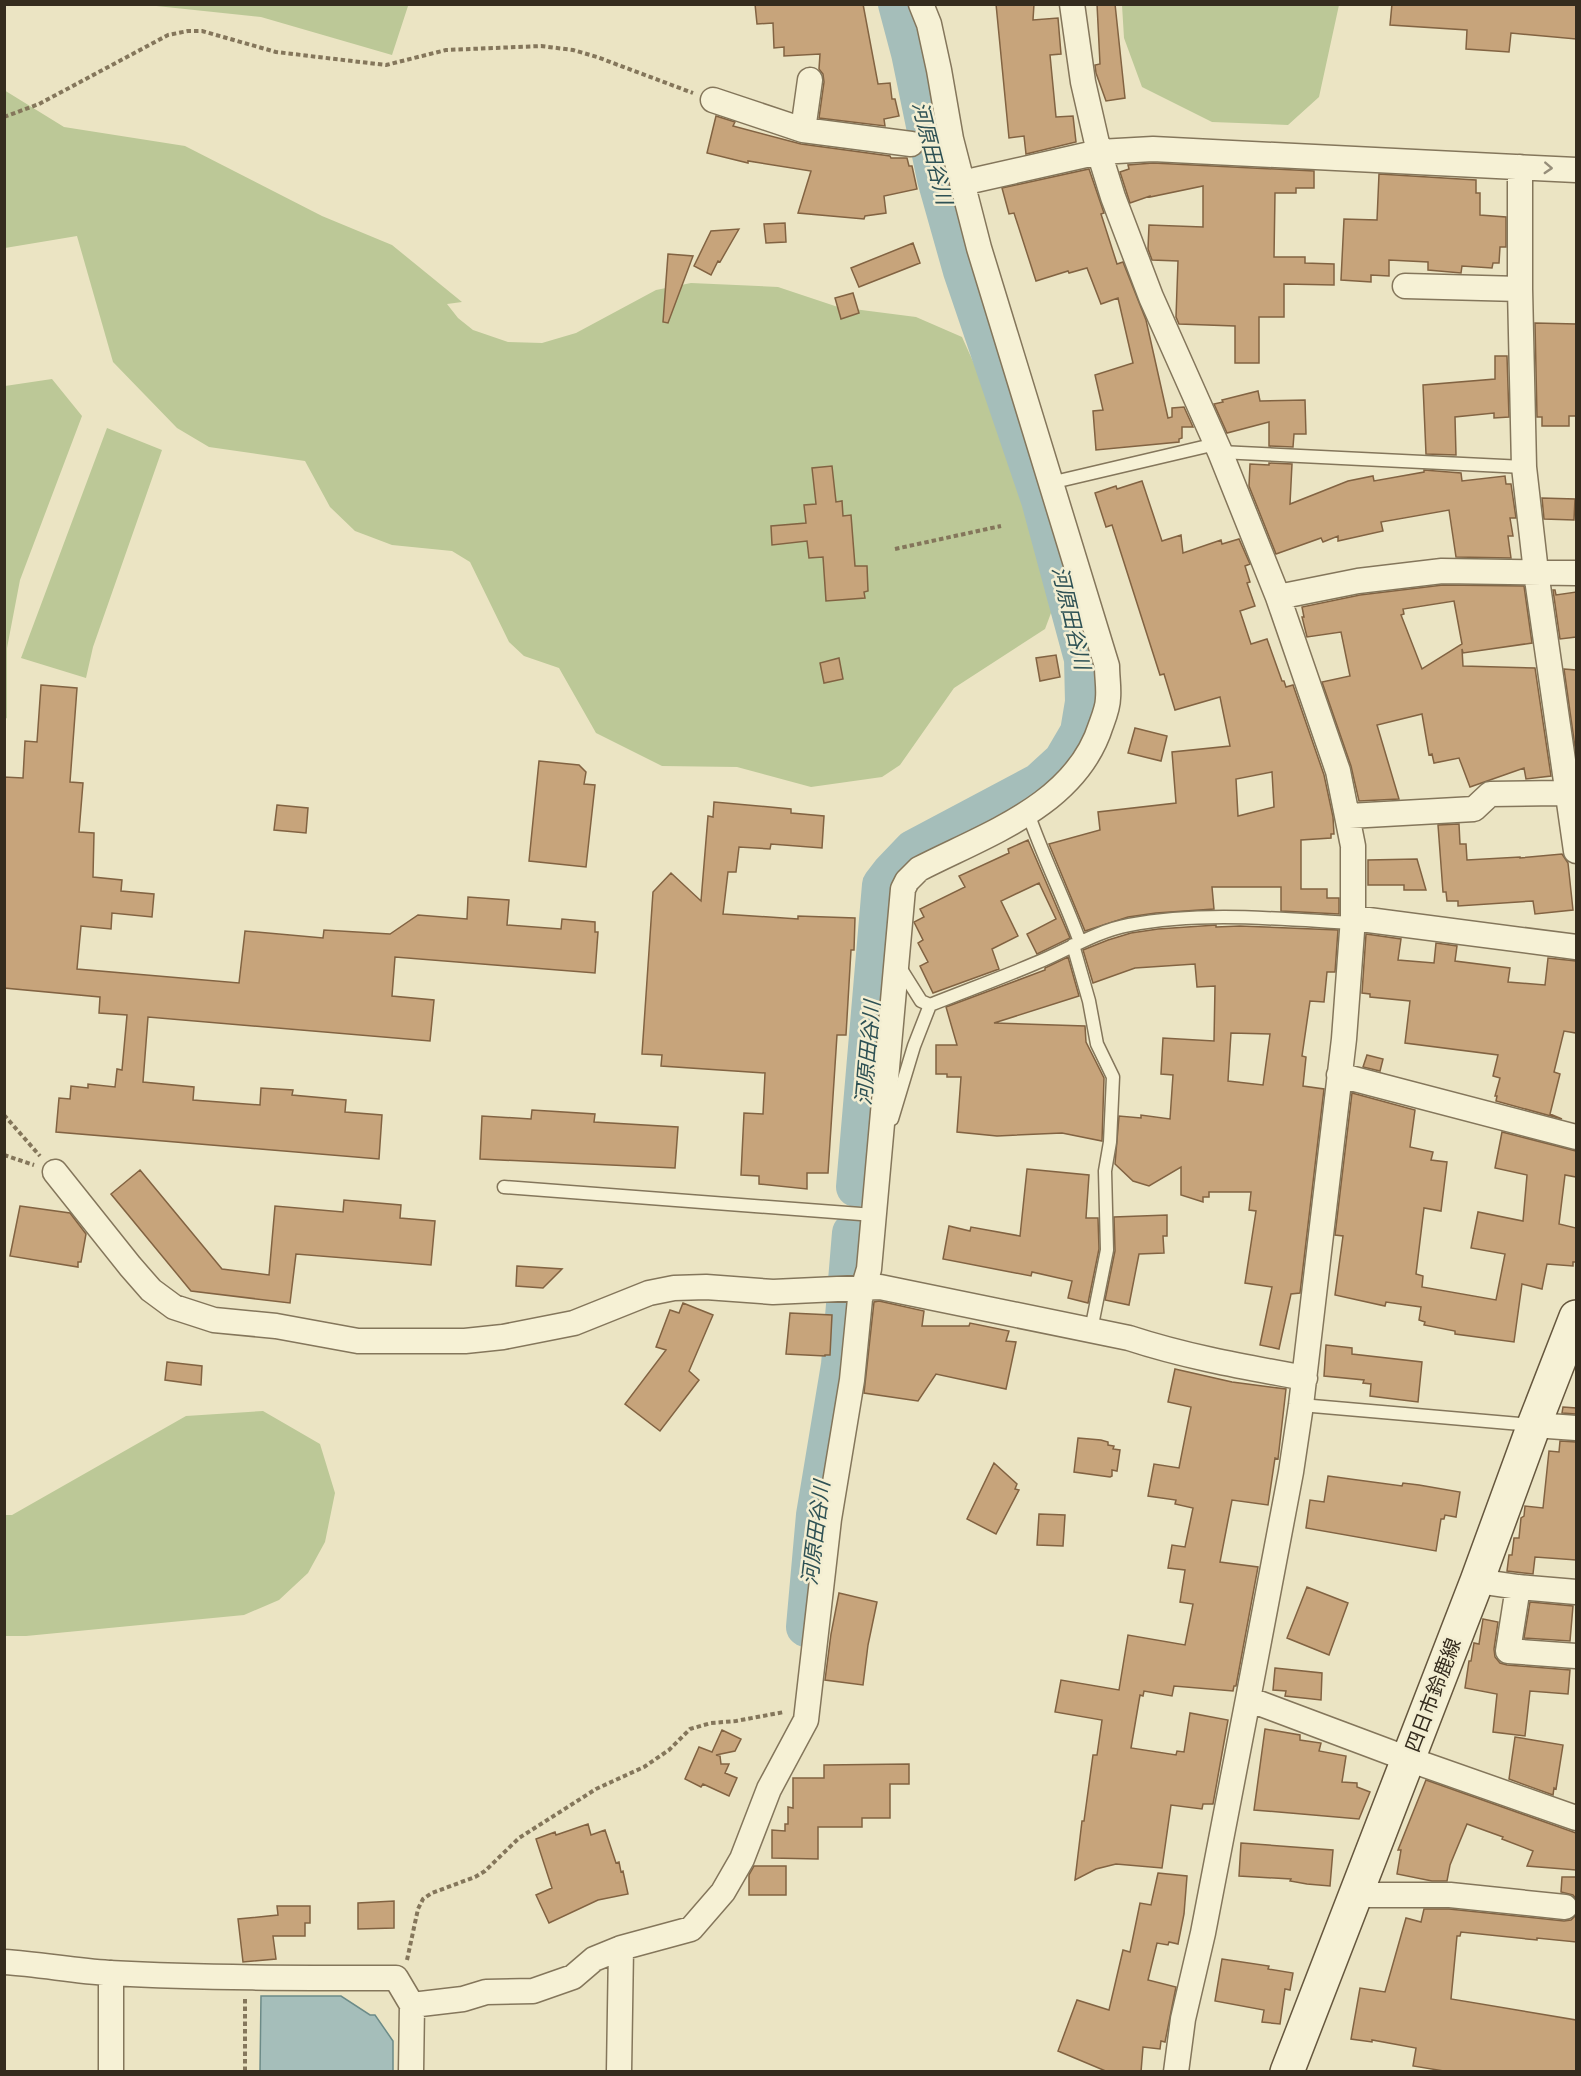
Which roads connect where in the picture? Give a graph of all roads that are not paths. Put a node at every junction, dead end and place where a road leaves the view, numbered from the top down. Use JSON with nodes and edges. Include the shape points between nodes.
{"nodes":[{"id":1,"x":921,"y":4,"type":"edge"},
{"id":2,"x":1072,"y":4,"type":"edge"},
{"id":3,"x":810,"y":80,"type":"dead end"},
{"id":4,"x":713,"y":100,"type":"road end"},
{"id":5,"x":803,"y":130,"type":"junction"},
{"id":6,"x":911,"y":144,"type":"dead end"},
{"id":7,"x":1099,"y":152,"type":"junction"},
{"id":8,"x":1520,"y":167,"type":"junction"},
{"id":9,"x":1576,"y":170,"type":"edge"},
{"id":10,"x":962,"y":183,"type":"junction"},
{"id":11,"x":1405,"y":286,"type":"dead end"},
{"id":12,"x":1520,"y":289,"type":"junction"},
{"id":13,"x":1218,"y":448,"type":"junction"},
{"id":14,"x":1524,"y":467,"type":"junction"},
{"id":15,"x":1050,"y":483,"type":"junction"},
{"id":16,"x":1536,"y":572,"type":"junction"},
{"id":17,"x":1576,"y":573,"type":"edge"},
{"id":18,"x":1278,"y":597,"type":"junction"},
{"id":19,"x":1573,"y":794,"type":"edge"},
{"id":20,"x":1028,"y":813,"type":"junction"},
{"id":21,"x":1349,"y":816,"type":"junction"},
{"id":22,"x":1576,"y":851,"type":"edge"},
{"id":23,"x":1353,"y":921,"type":"junction"},
{"id":24,"x":1077,"y":944,"type":"junction"},
{"id":25,"x":1576,"y":947,"type":"edge"},
{"id":26,"x":897,"y":963,"type":"junction"},
{"id":27,"x":930,"y":1005,"type":"junction"},
{"id":28,"x":1340,"y":1075,"type":"junction"},
{"id":29,"x":1576,"y":1137,"type":"edge"},
{"id":30,"x":879,"y":1163,"type":"junction"},
{"id":31,"x":55,"y":1172,"type":"road end"},
{"id":32,"x":504,"y":1187,"type":"dead end"},
{"id":33,"x":874,"y":1215,"type":"junction"},
{"id":34,"x":853,"y":1288,"type":"junction"},
{"id":35,"x":1576,"y":1317,"type":"edge"},
{"id":36,"x":1091,"y":1330,"type":"junction"},
{"id":37,"x":1305,"y":1378,"type":"junction"},
{"id":38,"x":1301,"y":1405,"type":"junction"},
{"id":39,"x":1534,"y":1425,"type":"junction"},
{"id":40,"x":1576,"y":1428,"type":"edge"},
{"id":41,"x":1477,"y":1581,"type":"junction"},
{"id":42,"x":1518,"y":1587,"type":"junction"},
{"id":43,"x":1576,"y":1592,"type":"edge"},
{"id":44,"x":1576,"y":1656,"type":"edge"},
{"id":45,"x":1248,"y":1699,"type":"junction"},
{"id":46,"x":1408,"y":1759,"type":"junction"},
{"id":47,"x":1576,"y":1818,"type":"edge"},
{"id":48,"x":1355,"y":1895,"type":"junction"},
{"id":49,"x":1565,"y":1907,"type":"dead end"},
{"id":50,"x":621,"y":1948,"type":"junction"},
{"id":51,"x":4,"y":1962,"type":"edge"},
{"id":52,"x":111,"y":1973,"type":"junction"},
{"id":53,"x":412,"y":2005,"type":"junction"},
{"id":54,"x":111,"y":2072,"type":"edge"},
{"id":55,"x":411,"y":2072,"type":"edge"},
{"id":56,"x":620,"y":2072,"type":"edge"},
{"id":57,"x":1176,"y":2072,"type":"edge"},
{"id":58,"x":1287,"y":2072,"type":"edge"}],
"edges":[{"from":1,"to":10,"type":"street","via":[[929,24]]},
{"from":2,"to":7,"type":"street","via":[[1083,82]]},
{"from":3,"to":5,"type":"street"},
{"from":4,"to":5,"type":"street"},
{"from":5,"to":6,"type":"street"},
{"from":7,"to":8,"type":"street","via":[[1153,149]]},
{"from":7,"to":10,"type":"street"},
{"from":7,"to":13,"type":"street","via":[[1147,287]]},
{"from":8,"to":9,"type":"street","one_way":true},
{"from":8,"to":12,"type":"street"},
{"from":10,"to":15,"type":"street"},
{"from":11,"to":12,"type":"street"},
{"from":12,"to":14,"type":"street"},
{"from":13,"to":14,"type":"lane"},
{"from":13,"to":15,"type":"lane"},
{"from":13,"to":18,"type":"street"},
{"from":14,"to":16,"type":"street"},
{"from":15,"to":20,"type":"street","via":[[1107,666],[1108,700],[1095,744],[1082,765],[1067,783]]},
{"from":16,"to":17,"type":"street"},
{"from":16,"to":18,"type":"street","via":[[1442,571],[1358,581]]},
{"from":16,"to":19,"type":"street"},
{"from":18,"to":21,"type":"street","via":[[1325,730]]},
{"from":19,"to":21,"type":"street","via":[[1490,794],[1474,809]]},
{"from":19,"to":22,"type":"street"},
{"from":20,"to":24,"type":"lane","via":[[1063,896]]},
{"from":20,"to":26,"type":"street","via":[[919,869],[907,881],[903,889]]},
{"from":21,"to":23,"type":"street"},
{"from":23,"to":24,"type":"lane","via":[[1174,920],[1127,925]]},
{"from":23,"to":25,"type":"street"},
{"from":23,"to":28,"type":"street"},
{"from":24,"to":27,"type":"lane"},
{"from":24,"to":36,"type":"lane","via":[[1096,1044],[1113,1077],[1105,1171],[1107,1250]]},
{"from":26,"to":27,"type":"lane","via":[[921,1001]]},
{"from":26,"to":30,"type":"street"},
{"from":27,"to":30,"type":"lane"},
{"from":28,"to":29,"type":"street"},
{"from":28,"to":37,"type":"street"},
{"from":30,"to":33,"type":"street"},
{"from":31,"to":34,"type":"street","via":[[151,1290],[174,1307],[214,1320],[276,1326],[358,1341],[503,1337],[574,1323],[649,1293],[674,1288],[772,1292]]},
{"from":32,"to":33,"type":"lane"},
{"from":33,"to":34,"type":"street","via":[[869,1269]]},
{"from":34,"to":36,"type":"street","via":[[880,1287]]},
{"from":34,"to":50,"type":"street","via":[[860,1299],[852,1380],[829,1519],[802,1730],[781,1764],[742,1859],[723,1892],[691,1929]]},
{"from":35,"to":39,"type":"main road","name":"四日市鈴鹿線"},
{"from":36,"to":37,"type":"street","via":[[1220,1363]]},
{"from":37,"to":38,"type":"street"},
{"from":38,"to":39,"type":"lane"},
{"from":38,"to":45,"type":"street"},
{"from":39,"to":40,"type":"street"},
{"from":39,"to":41,"type":"main road","name":"四日市鈴鹿線"},
{"from":41,"to":42,"type":"street"},
{"from":41,"to":46,"type":"main road","name":"四日市鈴鹿線"},
{"from":42,"to":43,"type":"street"},
{"from":42,"to":44,"type":"street","via":[[1508,1651]]},
{"from":45,"to":46,"type":"street"},
{"from":45,"to":57,"type":"street","via":[[1183,2019]]},
{"from":46,"to":47,"type":"street"},
{"from":46,"to":48,"type":"main road","name":"四日市鈴鹿線"},
{"from":48,"to":49,"type":"street","via":[[1450,1895]]},
{"from":48,"to":58,"type":"main road","name":"四日市鈴鹿線"},
{"from":50,"to":53,"type":"street","via":[[594,1959],[573,1977],[533,1991],[486,1992],[464,1999]]},
{"from":50,"to":56,"type":"street"},
{"from":51,"to":52,"type":"street"},
{"from":52,"to":53,"type":"street","via":[[396,1978]]},
{"from":52,"to":54,"type":"street"},
{"from":53,"to":55,"type":"street"}]}
